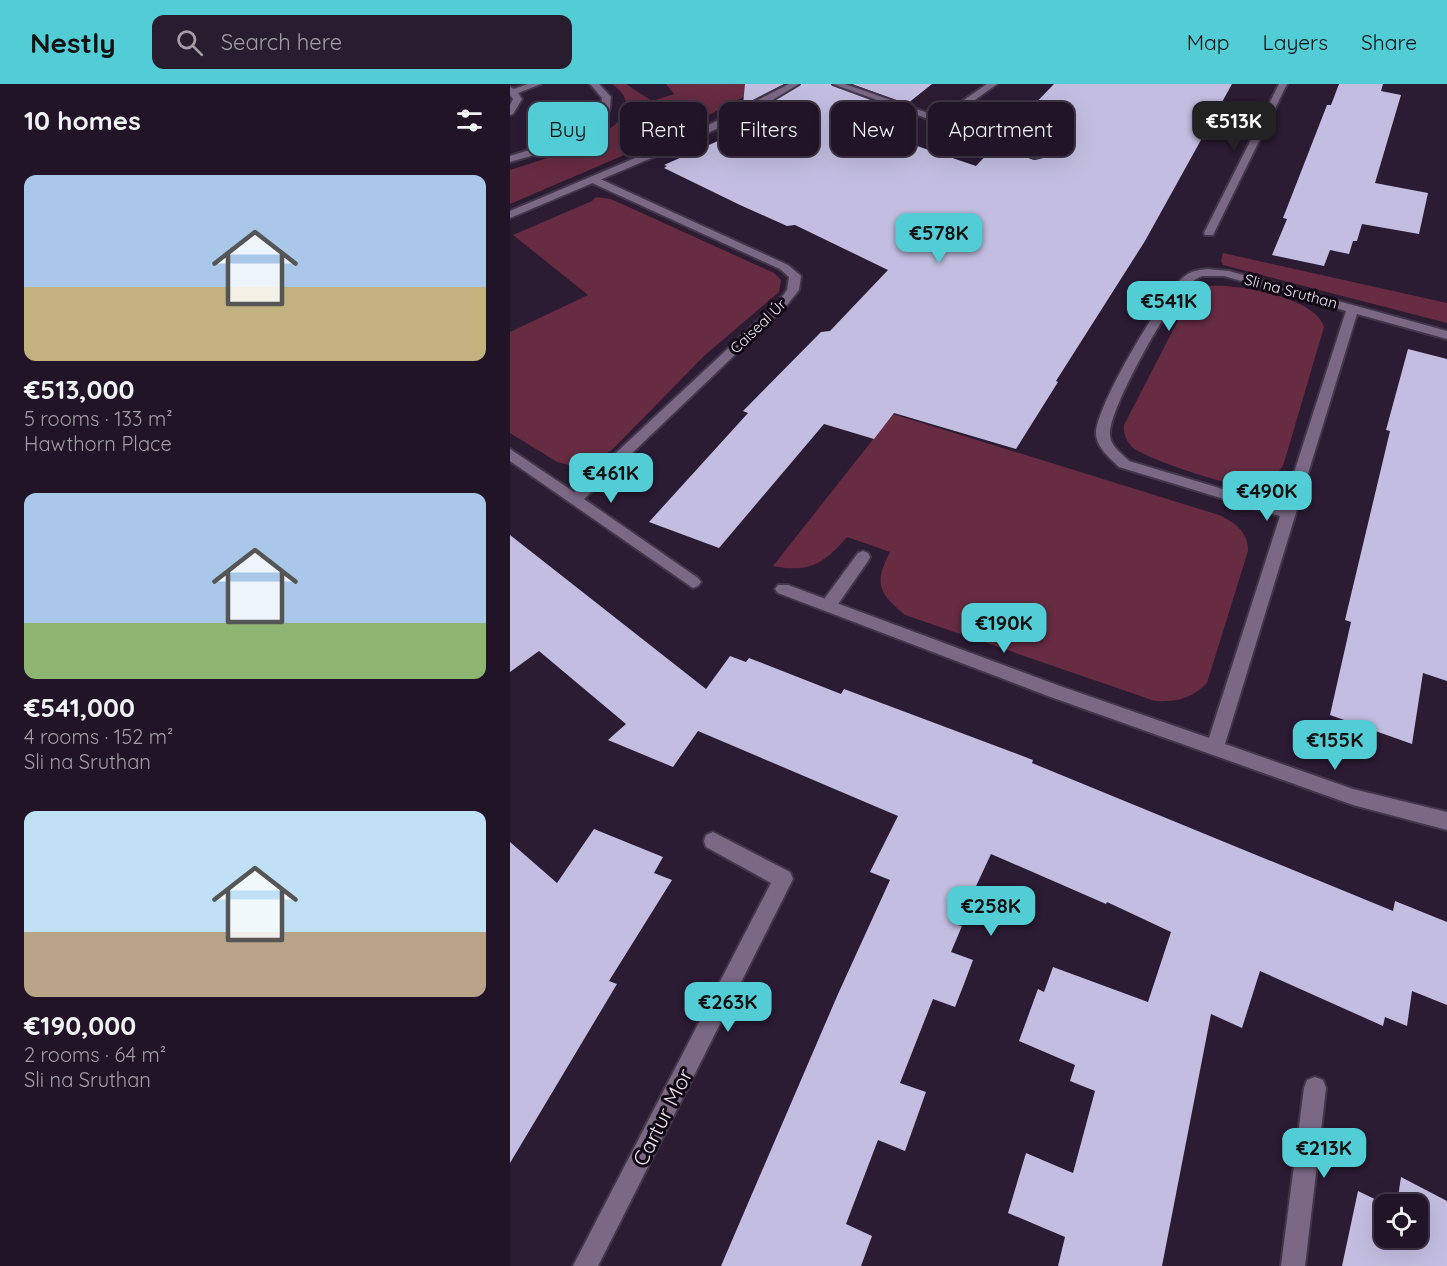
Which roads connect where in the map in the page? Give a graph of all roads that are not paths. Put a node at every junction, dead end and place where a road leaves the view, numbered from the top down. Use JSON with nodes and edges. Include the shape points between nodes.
{"nodes":[{"id":1,"x":537,"y":84,"type":"edge"},
{"id":2,"x":594,"y":84,"type":"edge"},
{"id":3,"x":795,"y":84,"type":"edge"},
{"id":4,"x":837,"y":84,"type":"edge"},
{"id":5,"x":993,"y":84,"type":"edge"},
{"id":6,"x":1283,"y":84,"type":"edge"},
{"id":7,"x":511,"y":91,"type":"edge"},
{"id":8,"x":967,"y":102,"type":"edge"},
{"id":9,"x":510,"y":112,"type":"edge"},
{"id":10,"x":928,"y":117,"type":"edge"},
{"id":11,"x":510,"y":158,"type":"edge"},
{"id":12,"x":594,"y":180,"type":"junction"},
{"id":13,"x":510,"y":215,"type":"edge"},
{"id":14,"x":1209,"y":233,"type":"dead end"},
{"id":15,"x":1353,"y":308,"type":"junction"},
{"id":16,"x":1447,"y":335,"type":"edge"},
{"id":17,"x":510,"y":454,"type":"edge"},
{"id":18,"x":575,"y":499,"type":"junction"},
{"id":19,"x":1287,"y":513,"type":"junction"},
{"id":20,"x":863,"y":557,"type":"dead end"},
{"id":21,"x":693,"y":582,"type":"dead end"},
{"id":22,"x":783,"y":589,"type":"dead end"},
{"id":23,"x":828,"y":606,"type":"junction"},
{"id":24,"x":1215,"y":747,"type":"junction"},
{"id":25,"x":1447,"y":821,"type":"edge"},
{"id":26,"x":713,"y":841,"type":"dead end"},
{"id":27,"x":1315,"y":1088,"type":"dead end"},
{"id":28,"x":585,"y":1266,"type":"edge"},
{"id":29,"x":1293,"y":1266,"type":"edge"}],
"edges":[{"from":1,"to":7,"type":"street"},
{"from":2,"to":11,"type":"street","via":[[602,89],[606,100],[591,126]]},
{"from":3,"to":12,"type":"street","via":[[697,135]]},
{"from":4,"to":10,"type":"street"},
{"from":5,"to":8,"type":"street"},
{"from":6,"to":14,"type":"street"},
{"from":7,"to":9,"type":"street","via":[[518,99]]},
{"from":12,"to":13,"type":"street"},
{"from":12,"to":18,"type":"street","name":"Caiseal Úr","via":[[784,267],[795,276],[796,283],[783,303]]},
{"from":15,"to":16,"type":"street","name":"Sli na Sruthan"},
{"from":15,"to":19,"type":"street","name":"Sli na Sruthan"},
{"from":15,"to":19,"type":"street","name":"Sli na Sruthan","via":[[1225,273],[1205,272],[1189,278],[1170,299],[1107,413],[1101,433],[1106,447],[1124,464]]},
{"from":17,"to":18,"type":"street"},
{"from":18,"to":21,"type":"street"},
{"from":19,"to":24,"type":"street","name":"Sli na Sruthan"},
{"from":20,"to":23,"type":"street"},
{"from":22,"to":23,"type":"street"},
{"from":23,"to":24,"type":"street"},
{"from":24,"to":25,"type":"street","via":[[1353,797]]},
{"from":26,"to":28,"type":"street","name":"Cartur Mor","via":[[783,879]]},
{"from":27,"to":29,"type":"street"}]}
